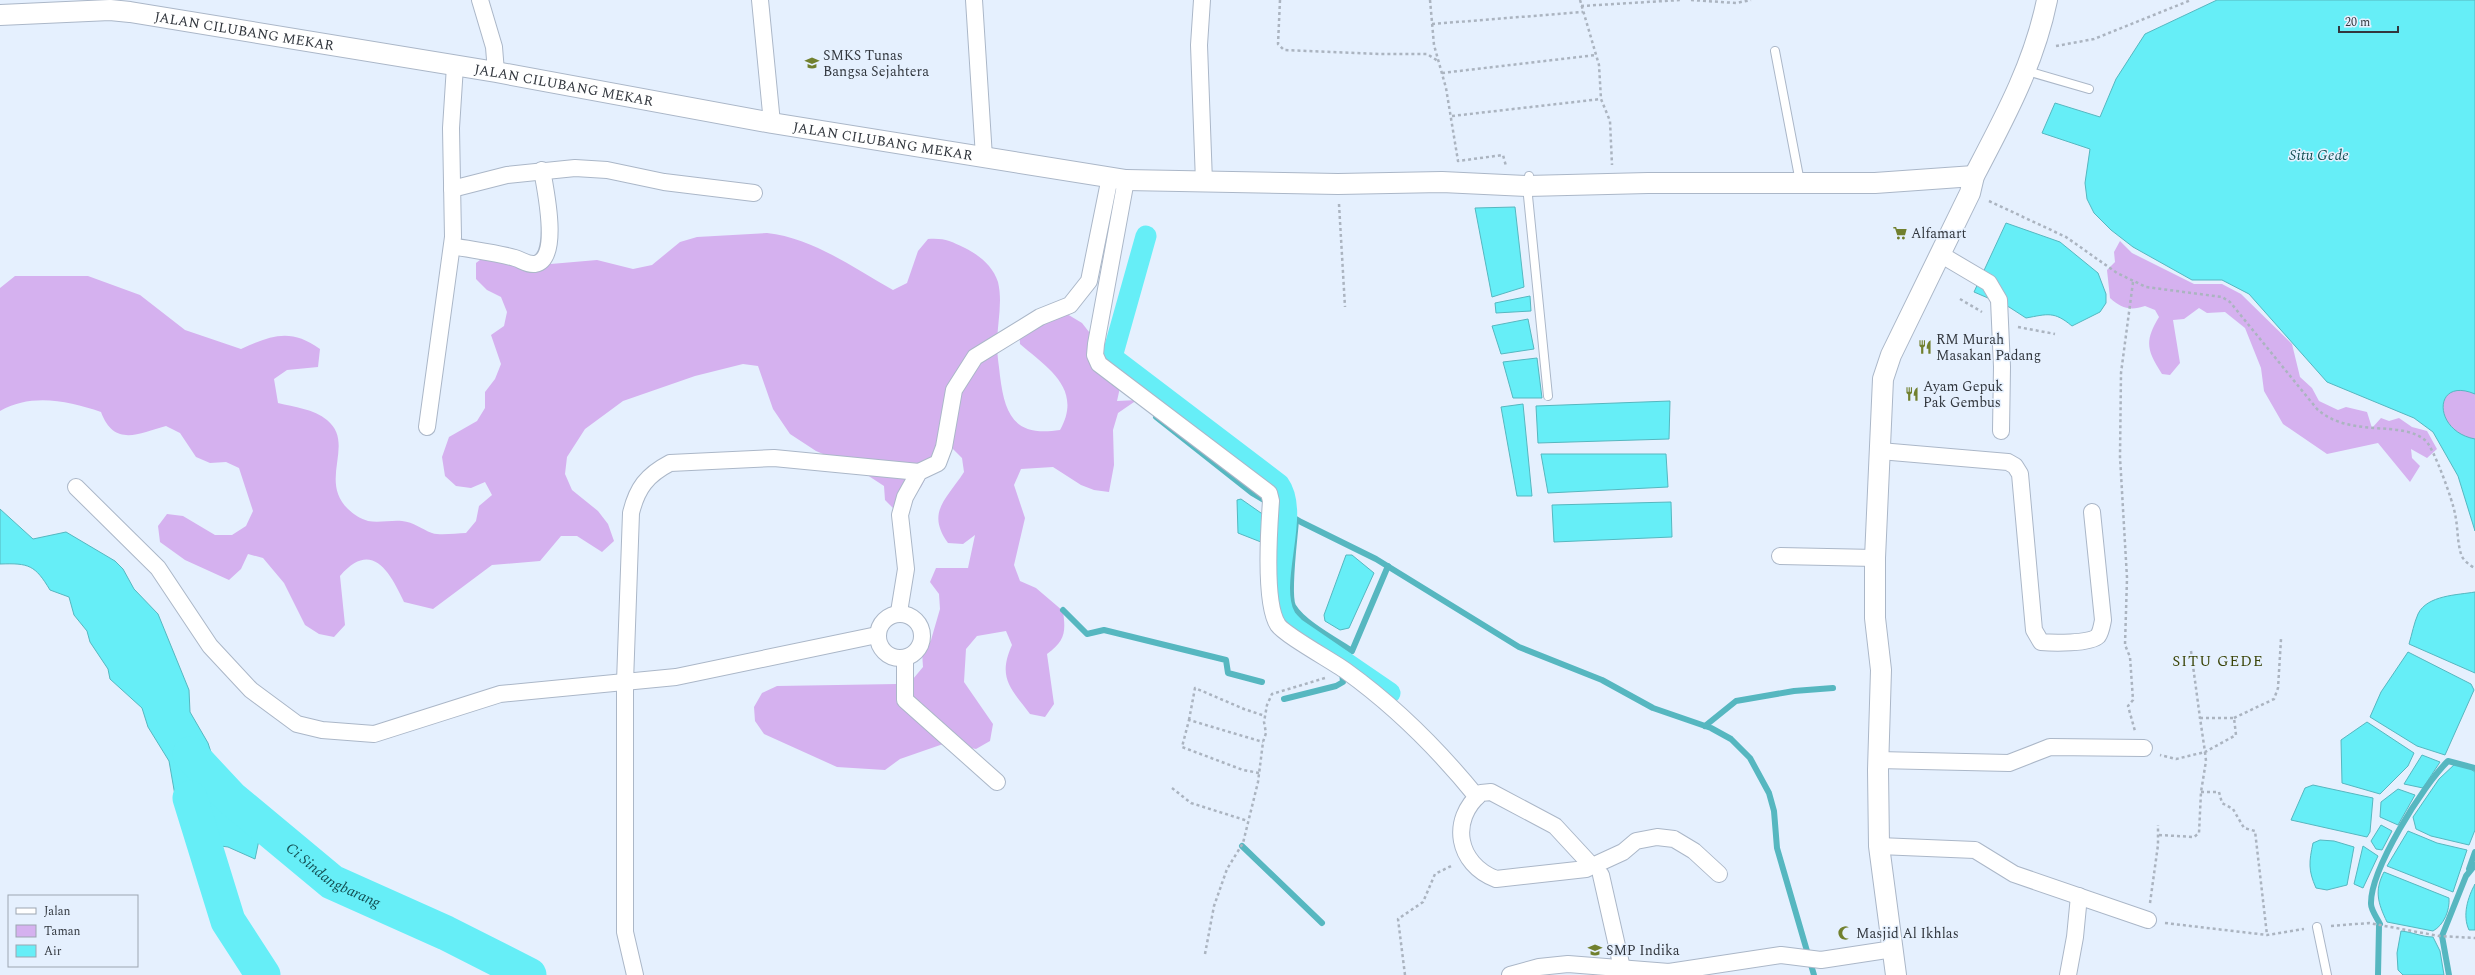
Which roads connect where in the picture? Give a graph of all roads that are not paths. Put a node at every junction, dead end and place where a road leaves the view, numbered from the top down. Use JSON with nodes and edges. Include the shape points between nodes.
{"nodes":[{"id":1,"x":480,"y":0,"type":"edge"},
{"id":2,"x":760,"y":0,"type":"edge"},
{"id":3,"x":974,"y":0,"type":"edge"},
{"id":4,"x":1202,"y":0,"type":"edge"},
{"id":5,"x":2047,"y":0,"type":"edge"},
{"id":6,"x":129,"y":6,"type":"edge"},
{"id":7,"x":0,"y":15,"type":"edge"},
{"id":8,"x":1775,"y":51,"type":"dead end"},
{"id":9,"x":455,"y":66,"type":"junction"},
{"id":10,"x":2026,"y":71,"type":"junction"},
{"id":11,"x":496,"y":72,"type":"junction"},
{"id":12,"x":2089,"y":89,"type":"dead end"},
{"id":13,"x":772,"y":123,"type":"junction"},
{"id":14,"x":984,"y":157,"type":"junction"},
{"id":15,"x":542,"y":170,"type":"junction"},
{"id":16,"x":1118,"y":178,"type":"junction"},
{"id":17,"x":1528,"y":181,"type":"junction"},
{"id":18,"x":1204,"y":182,"type":"junction"},
{"id":19,"x":1800,"y":183,"type":"junction"},
{"id":20,"x":1972,"y":184,"type":"junction"},
{"id":21,"x":452,"y":189,"type":"junction"},
{"id":22,"x":754,"y":194,"type":"dead end"},
{"id":23,"x":452,"y":246,"type":"junction"},
{"id":24,"x":1940,"y":254,"type":"junction"},
{"id":25,"x":1548,"y":396,"type":"dead end"},
{"id":26,"x":427,"y":427,"type":"dead end"},
{"id":27,"x":2001,"y":431,"type":"dead end"},
{"id":28,"x":1880,"y":451,"type":"junction"},
{"id":29,"x":919,"y":472,"type":"junction"},
{"id":30,"x":76,"y":487,"type":"dead end"},
{"id":31,"x":2092,"y":512,"type":"dead end"},
{"id":32,"x":1780,"y":556,"type":"dead end"},
{"id":33,"x":1875,"y":558,"type":"junction"},
{"id":34,"x":899,"y":612,"type":"junction"},
{"id":35,"x":877,"y":635,"type":"junction"},
{"id":36,"x":905,"y":658,"type":"junction"},
{"id":37,"x":625,"y":682,"type":"junction"},
{"id":38,"x":2144,"y":748,"type":"road end"},
{"id":39,"x":1878,"y":760,"type":"junction"},
{"id":40,"x":997,"y":782,"type":"dead end"},
{"id":41,"x":1477,"y":797,"type":"junction"},
{"id":42,"x":1879,"y":846,"type":"junction"},
{"id":43,"x":1596,"y":871,"type":"junction"},
{"id":44,"x":1719,"y":874,"type":"dead end"},
{"id":45,"x":2079,"y":896,"type":"junction"},
{"id":46,"x":2148,"y":920,"type":"road end"},
{"id":47,"x":2317,"y":927,"type":"dead end"},
{"id":48,"x":1893,"y":949,"type":"junction"},
{"id":49,"x":1622,"y":968,"type":"junction"},
{"id":50,"x":1512,"y":974,"type":"edge"},
{"id":51,"x":635,"y":975,"type":"edge"},
{"id":52,"x":1896,"y":975,"type":"edge"},
{"id":53,"x":2068,"y":975,"type":"edge"},
{"id":54,"x":2327,"y":975,"type":"edge"}],
"edges":[{"from":1,"to":11,"type":"street","via":[[494,47]]},
{"from":2,"to":13,"type":"street"},
{"from":3,"to":14,"type":"street"},
{"from":4,"to":18,"type":"street","via":[[1199,45]]},
{"from":5,"to":10,"type":"street","via":[[2035,50]]},
{"from":6,"to":7,"type":"street","name":"JALAN CILUBANG MEKAR","via":[[110,10]]},
{"from":6,"to":9,"type":"street","name":"JALAN CILUBANG MEKAR"},
{"from":8,"to":19,"type":"lane"},
{"from":9,"to":11,"type":"street","name":"JALAN CILUBANG MEKAR"},
{"from":9,"to":21,"type":"street","via":[[451,128]]},
{"from":10,"to":12,"type":"lane"},
{"from":10,"to":20,"type":"street"},
{"from":11,"to":13,"type":"street","name":"JALAN CILUBANG MEKAR"},
{"from":13,"to":14,"type":"street","name":"JALAN CILUBANG MEKAR"},
{"from":14,"to":16,"type":"street","name":"JALAN CILUBANG MEKAR"},
{"from":15,"to":21,"type":"street","via":[[506,175]]},
{"from":15,"to":22,"type":"street","via":[[607,170],[664,182]]},
{"from":15,"to":23,"type":"street","via":[[550,236],[549,250],[542,260],[537,264],[527,264],[507,256]]},
{"from":16,"to":18,"type":"street","name":"JALAN CILUBANG MEKAR"},
{"from":16,"to":29,"type":"street","via":[[1089,282],[1070,305],[1040,317],[975,357],[954,390],[944,447],[938,463]]},
{"from":16,"to":41,"type":"street","via":[[1096,344],[1095,355],[1099,364],[1269,493],[1271,602],[1278,626],[1346,671],[1409,722],[1452,765]]},
{"from":17,"to":18,"type":"street","name":"JALAN CILUBANG MEKAR","via":[[1338,184]]},
{"from":17,"to":19,"type":"street","name":"JALAN CILUBANG MEKAR"},
{"from":17,"to":25,"type":"lane"},
{"from":19,"to":20,"type":"street","name":"JALAN CILUBANG MEKAR"},
{"from":20,"to":24,"type":"street"},
{"from":21,"to":23,"type":"street"},
{"from":23,"to":26,"type":"street"},
{"from":24,"to":27,"type":"street","via":[[1988,283],[1999,300]]},
{"from":24,"to":28,"type":"street","via":[[1891,355],[1883,379]]},
{"from":28,"to":31,"type":"street","via":[[2008,462],[2016,466],[2020,474],[2034,630],[2041,642],[2053,644],[2090,640],[2098,636],[2102,627]]},
{"from":28,"to":33,"type":"street"},
{"from":29,"to":34,"type":"street","via":[[905,497],[900,515],[906,569]]},
{"from":29,"to":37,"type":"street","via":[[774,458],[670,463],[654,471],[641,485],[631,513]]},
{"from":30,"to":37,"type":"street","via":[[158,568],[210,646],[251,690],[297,724],[322,730],[374,734],[500,694]]},
{"from":32,"to":33,"type":"street"},
{"from":33,"to":39,"type":"street","via":[[1875,618],[1881,670]]},
{"from":34,"to":35,"type":"street","via":[[884,619]]},
{"from":34,"to":36,"type":"street","via":[[916,618],[924,633],[920,649]]},
{"from":35,"to":36,"type":"street","via":[[881,648],[891,657]]},
{"from":35,"to":37,"type":"street","via":[[676,677]]},
{"from":36,"to":40,"type":"street","via":[[905,700]]},
{"from":37,"to":51,"type":"street","via":[[625,932]]},
{"from":38,"to":39,"type":"street","via":[[2050,747],[2009,763]]},
{"from":39,"to":42,"type":"street"},
{"from":41,"to":43,"type":"street","via":[[1481,793],[1491,792],[1554,826]]},
{"from":41,"to":43,"type":"street","via":[[1465,813],[1461,828],[1466,855],[1474,867],[1484,874],[1496,879],[1586,869]]},
{"from":42,"to":45,"type":"street","via":[[1975,850],[2014,874]]},
{"from":42,"to":48,"type":"street"},
{"from":43,"to":44,"type":"street","via":[[1636,841],[1657,837],[1674,840],[1694,851]]},
{"from":43,"to":49,"type":"street"},
{"from":45,"to":46,"type":"street"},
{"from":45,"to":53,"type":"street"},
{"from":47,"to":54,"type":"lane"},
{"from":48,"to":49,"type":"street","via":[[1821,960],[1781,955],[1669,972]]},
{"from":48,"to":52,"type":"street"},
{"from":49,"to":50,"type":"street","via":[[1568,964]]}]}
